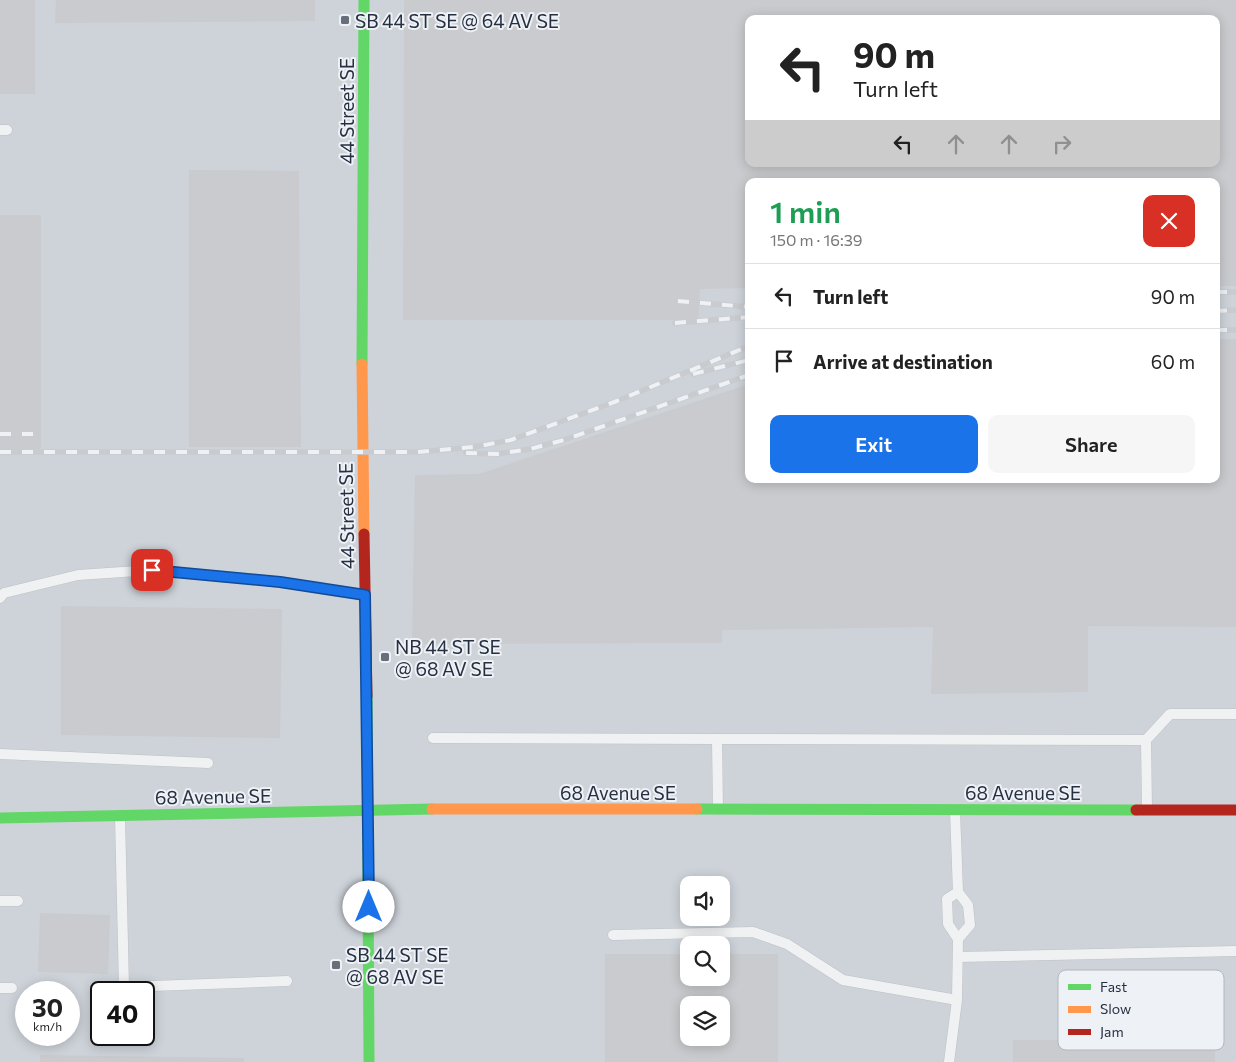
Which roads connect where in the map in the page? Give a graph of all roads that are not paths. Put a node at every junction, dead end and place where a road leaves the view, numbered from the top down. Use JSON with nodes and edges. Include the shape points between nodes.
{"nodes":[{"id":1,"x":364,"y":0,"type":"edge"},
{"id":2,"x":365,"y":595,"type":"junction"},
{"id":3,"x":0,"y":598,"type":"edge"},
{"id":4,"x":1236,"y":714,"type":"edge"},
{"id":5,"x":432,"y":738,"type":"dead end"},
{"id":6,"x":717,"y":739,"type":"junction"},
{"id":7,"x":1146,"y":740,"type":"junction"},
{"id":8,"x":0,"y":754,"type":"edge"},
{"id":9,"x":208,"y":763,"type":"dead end"},
{"id":10,"x":369,"y":810,"type":"junction"},
{"id":11,"x":718,"y":810,"type":"junction"},
{"id":12,"x":955,"y":810,"type":"junction"},
{"id":13,"x":1147,"y":810,"type":"junction"},
{"id":14,"x":1236,"y":810,"type":"edge"},
{"id":15,"x":120,"y":816,"type":"junction"},
{"id":16,"x":0,"y":818,"type":"edge"},
{"id":17,"x":958,"y":892,"type":"junction"},
{"id":18,"x":0,"y":901,"type":"edge"},
{"id":19,"x":18,"y":901,"type":"dead end"},
{"id":20,"x":613,"y":935,"type":"dead end"},
{"id":21,"x":958,"y":939,"type":"junction"},
{"id":22,"x":1236,"y":951,"type":"edge"},
{"id":23,"x":958,"y":957,"type":"junction"},
{"id":24,"x":287,"y":982,"type":"dead end"},
{"id":25,"x":0,"y":988,"type":"edge"},
{"id":26,"x":12,"y":988,"type":"dead end"},
{"id":27,"x":957,"y":1000,"type":"junction"},
{"id":28,"x":369,"y":1062,"type":"edge"},
{"id":29,"x":949,"y":1062,"type":"edge"}],
"edges":[{"from":1,"to":2,"type":"street","name":"44 Street SE","via":[[362,452]]},
{"from":2,"to":3,"type":"lane","via":[[280,582],[152,570],[78,574],[4,593]]},
{"from":2,"to":10,"type":"street","name":"44 Street SE"},
{"from":4,"to":7,"type":"lane","via":[[1170,714]]},
{"from":5,"to":6,"type":"lane"},
{"from":6,"to":7,"type":"lane"},
{"from":6,"to":11,"type":"lane"},
{"from":7,"to":13,"type":"lane"},
{"from":8,"to":9,"type":"lane"},
{"from":10,"to":11,"type":"street","name":"68 Avenue SE"},
{"from":10,"to":15,"type":"street","name":"68 Avenue SE"},
{"from":10,"to":28,"type":"street","name":"44 Street SE"},
{"from":11,"to":12,"type":"street","name":"68 Avenue SE"},
{"from":12,"to":13,"type":"street","name":"68 Avenue SE"},
{"from":12,"to":17,"type":"lane"},
{"from":13,"to":14,"type":"street","name":"68 Avenue SE"},
{"from":15,"to":16,"type":"street","name":"68 Avenue SE"},
{"from":15,"to":24,"type":"lane","via":[[124,987]]},
{"from":17,"to":21,"type":"lane","via":[[968,904],[970,925]]},
{"from":17,"to":21,"type":"lane","via":[[947,899],[948,924]]},
{"from":18,"to":19,"type":"lane"},
{"from":20,"to":27,"type":"lane","via":[[753,932],[787,944],[842,980]]},
{"from":21,"to":23,"type":"lane"},
{"from":22,"to":23,"type":"lane"},
{"from":23,"to":27,"type":"lane"},
{"from":25,"to":26,"type":"lane"},
{"from":27,"to":29,"type":"lane"}]}
